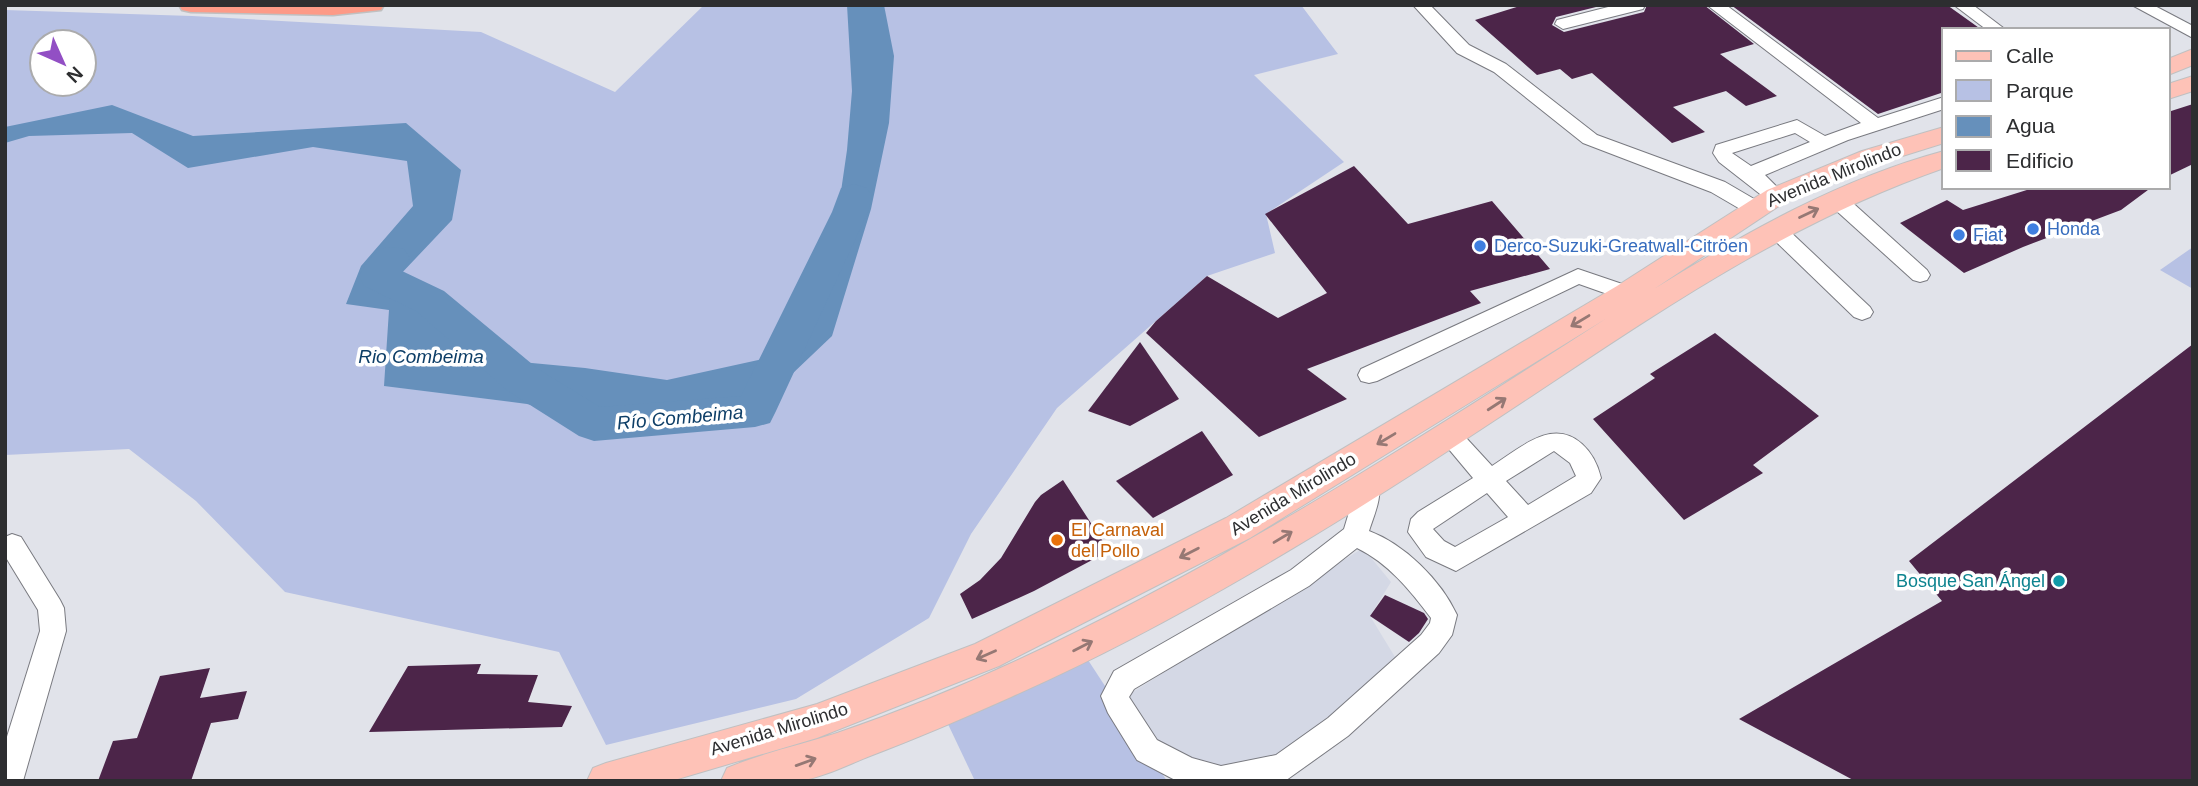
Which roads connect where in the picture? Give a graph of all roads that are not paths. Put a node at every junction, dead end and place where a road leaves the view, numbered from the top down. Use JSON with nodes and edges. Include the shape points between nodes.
{"nodes":[{"id":1,"x":191,"y":5,"type":"edge"},
{"id":2,"x":372,"y":5,"type":"edge"},
{"id":3,"x":1421,"y":5,"type":"edge"},
{"id":4,"x":1637,"y":5,"type":"edge"},
{"id":5,"x":1715,"y":5,"type":"edge"},
{"id":6,"x":1962,"y":5,"type":"edge"},
{"id":7,"x":2140,"y":5,"type":"edge"},
{"id":8,"x":1563,"y":24,"type":"dead end"},
{"id":9,"x":1995,"y":28,"type":"edge"},
{"id":10,"x":2193,"y":33,"type":"edge"},
{"id":11,"x":2193,"y":56,"type":"edge"},
{"id":12,"x":2170,"y":67,"type":"edge"},
{"id":13,"x":2193,"y":83,"type":"edge"},
{"id":14,"x":2170,"y":91,"type":"edge"},
{"id":15,"x":1942,"y":104,"type":"edge"},
{"id":16,"x":1875,"y":125,"type":"junction"},
{"id":17,"x":1942,"y":136,"type":"edge"},
{"id":18,"x":1833,"y":140,"type":"junction"},
{"id":19,"x":1871,"y":157,"type":"junction"},
{"id":20,"x":1942,"y":160,"type":"edge"},
{"id":21,"x":1837,"y":200,"type":"junction"},
{"id":22,"x":1765,"y":203,"type":"junction"},
{"id":23,"x":1920,"y":275,"type":"dead end"},
{"id":24,"x":1627,"y":293,"type":"junction"},
{"id":25,"x":1862,"y":312,"type":"dead end"},
{"id":26,"x":1368,"y":375,"type":"dead end"},
{"id":27,"x":1449,"y":435,"type":"junction"},
{"id":28,"x":1489,"y":479,"type":"junction"},
{"id":29,"x":1367,"y":486,"type":"junction"},
{"id":30,"x":1525,"y":518,"type":"junction"},
{"id":31,"x":1354,"y":536,"type":"junction"},
{"id":32,"x":12,"y":545,"type":"dead end"},
{"id":33,"x":8,"y":781,"type":"edge"},
{"id":34,"x":606,"y":781,"type":"edge"},
{"id":35,"x":740,"y":781,"type":"edge"}],
"edges":[{"from":1,"to":2,"type":"highway"},
{"from":3,"to":22,"type":"street","via":[[1463,49],[1500,68],[1590,139]]},
{"from":4,"to":8,"type":"street"},
{"from":5,"to":16,"type":"lane"},
{"from":6,"to":9,"type":"street"},
{"from":7,"to":10,"type":"street"},
{"from":11,"to":12,"type":"main road"},
{"from":13,"to":14,"type":"main road"},
{"from":15,"to":16,"type":"lane"},
{"from":16,"to":18,"type":"lane"},
{"from":17,"to":19,"type":"main road","name":"Avenida Mirolindo"},
{"from":18,"to":19,"type":"street"},
{"from":18,"to":22,"type":"street","via":[[1755,172]]},
{"from":18,"to":22,"type":"lane","via":[[1797,126],[1723,149]]},
{"from":19,"to":22,"type":"main road","name":"Avenida Mirolindo"},
{"from":20,"to":21,"type":"main road","name":"Avenida Mirolindo"},
{"from":22,"to":21,"type":"main road","name":"Avenida Mirolindo","one_way":true},
{"from":21,"to":23,"type":"street"},
{"from":22,"to":24,"type":"main road","name":"Avenida Mirolindo"},
{"from":22,"to":25,"type":"street"},
{"from":27,"to":22,"type":"main road","name":"Avenida Mirolindo","one_way":true},
{"from":24,"to":26,"type":"street","via":[[1578,276]]},
{"from":24,"to":34,"type":"main road","name":"Avenida Mirolindo","one_way":true,"via":[[1238,528],[987,655],[817,720]]},
{"from":27,"to":28,"type":"street"},
{"from":27,"to":29,"type":"main road","name":"Avenida Mirolindo"},
{"from":28,"to":30,"type":"street"},
{"from":28,"to":30,"type":"street","via":[[1548,443],[1559,441],[1572,448],[1589,478]]},
{"from":28,"to":30,"type":"street","via":[[1420,526],[1435,549],[1456,560]]},
{"from":29,"to":31,"type":"street"},
{"from":35,"to":29,"type":"main road","name":"Avenida Mirolindo","one_way":true,"via":[[799,765],[995,688],[1227,570]]},
{"from":31,"to":31,"type":"street","via":[[1300,578],[1124,680],[1115,696],[1147,750],[1187,771],[1221,780],[1282,768],[1338,727],[1430,644],[1443,627],[1444,615],[1384,548]]},
{"from":32,"to":33,"type":"street","via":[[51,607],[53,631]]}]}
